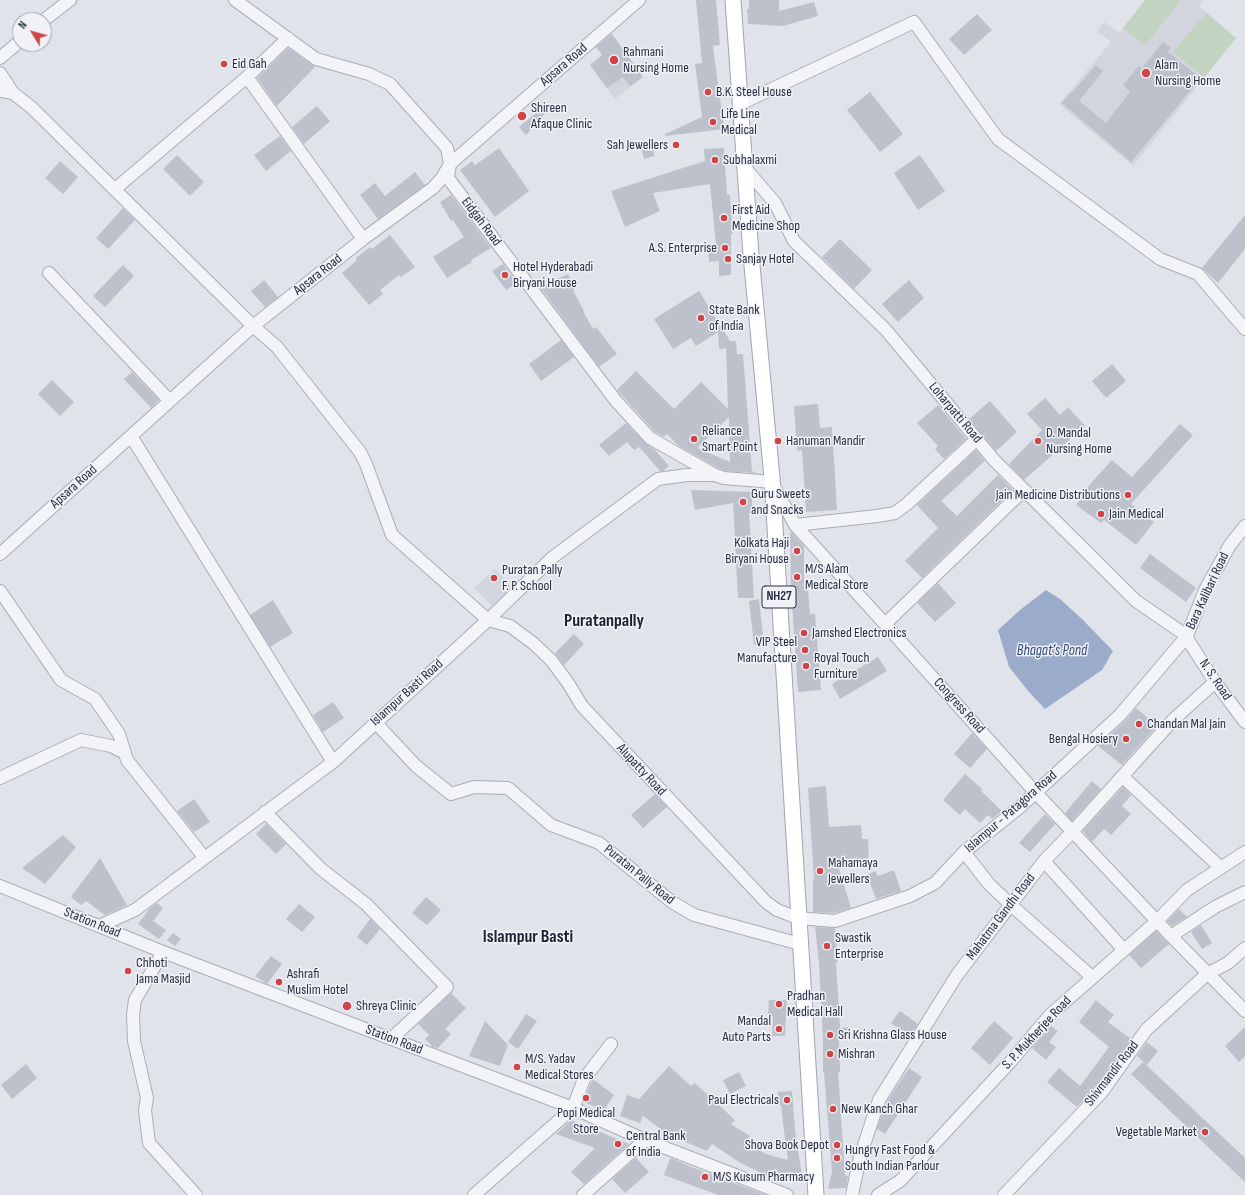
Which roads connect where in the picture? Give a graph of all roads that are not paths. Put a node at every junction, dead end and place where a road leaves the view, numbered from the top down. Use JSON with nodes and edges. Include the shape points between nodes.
{"nodes":[{"id":1,"x":70,"y":0,"type":"edge"},
{"id":2,"x":234,"y":0,"type":"edge"},
{"id":3,"x":639,"y":0,"type":"edge"},
{"id":4,"x":733,"y":0,"type":"edge"},
{"id":5,"x":52,"y":14,"type":"edge"},
{"id":6,"x":288,"y":38,"type":"junction"},
{"id":7,"x":12,"y":46,"type":"edge"},
{"id":8,"x":2,"y":52,"type":"edge"},
{"id":9,"x":0,"y":73,"type":"edge"},
{"id":10,"x":247,"y":77,"type":"junction"},
{"id":11,"x":0,"y":91,"type":"edge"},
{"id":12,"x":13,"y":93,"type":"junction"},
{"id":13,"x":740,"y":104,"type":"junction"},
{"id":14,"x":450,"y":164,"type":"junction"},
{"id":15,"x":746,"y":169,"type":"junction"},
{"id":16,"x":115,"y":189,"type":"junction"},
{"id":17,"x":363,"y":239,"type":"junction"},
{"id":18,"x":49,"y":273,"type":"dead end"},
{"id":19,"x":252,"y":326,"type":"junction"},
{"id":20,"x":1245,"y":329,"type":"edge"},
{"id":21,"x":170,"y":401,"type":"junction"},
{"id":22,"x":131,"y":436,"type":"junction"},
{"id":23,"x":977,"y":439,"type":"junction"},
{"id":24,"x":715,"y":475,"type":"junction"},
{"id":25,"x":772,"y":482,"type":"junction"},
{"id":26,"x":1024,"y":490,"type":"junction"},
{"id":27,"x":795,"y":525,"type":"junction"},
{"id":28,"x":1245,"y":526,"type":"edge"},
{"id":29,"x":0,"y":554,"type":"edge"},
{"id":30,"x":0,"y":591,"type":"edge"},
{"id":31,"x":488,"y":620,"type":"junction"},
{"id":32,"x":885,"y":624,"type":"junction"},
{"id":33,"x":1186,"y":636,"type":"junction"},
{"id":34,"x":1215,"y":682,"type":"junction"},
{"id":35,"x":376,"y":722,"type":"junction"},
{"id":36,"x":1245,"y":722,"type":"edge"},
{"id":37,"x":125,"y":753,"type":"junction"},
{"id":38,"x":333,"y":762,"type":"junction"},
{"id":39,"x":1122,"y":777,"type":"junction"},
{"id":40,"x":0,"y":778,"type":"edge"},
{"id":41,"x":1036,"y":793,"type":"junction"},
{"id":42,"x":265,"y":812,"type":"junction"},
{"id":43,"x":1073,"y":831,"type":"junction"},
{"id":44,"x":964,"y":852,"type":"junction"},
{"id":45,"x":1245,"y":852,"type":"edge"},
{"id":46,"x":204,"y":857,"type":"junction"},
{"id":47,"x":1044,"y":861,"type":"junction"},
{"id":48,"x":1221,"y":868,"type":"junction"},
{"id":49,"x":0,"y":886,"type":"edge"},
{"id":50,"x":1245,"y":892,"type":"edge"},
{"id":51,"x":1010,"y":906,"type":"junction"},
{"id":52,"x":798,"y":918,"type":"junction"},
{"id":53,"x":1157,"y":921,"type":"junction"},
{"id":54,"x":99,"y":926,"type":"junction"},
{"id":55,"x":1171,"y":936,"type":"junction"},
{"id":56,"x":800,"y":944,"type":"junction"},
{"id":57,"x":1245,"y":948,"type":"edge"},
{"id":58,"x":1124,"y":950,"type":"junction"},
{"id":59,"x":163,"y":952,"type":"junction"},
{"id":60,"x":1207,"y":974,"type":"junction"},
{"id":61,"x":1092,"y":977,"type":"junction"},
{"id":62,"x":1245,"y":1010,"type":"edge"},
{"id":63,"x":391,"y":1039,"type":"junction"},
{"id":64,"x":611,"y":1044,"type":"dead end"},
{"id":65,"x":573,"y":1108,"type":"junction"},
{"id":66,"x":645,"y":1140,"type":"junction"},
{"id":67,"x":196,"y":1195,"type":"edge"},
{"id":68,"x":474,"y":1195,"type":"edge"},
{"id":69,"x":583,"y":1195,"type":"edge"},
{"id":70,"x":787,"y":1195,"type":"edge"},
{"id":71,"x":816,"y":1195,"type":"edge"},
{"id":72,"x":852,"y":1195,"type":"edge"},
{"id":73,"x":878,"y":1195,"type":"edge"},
{"id":74,"x":1004,"y":1195,"type":"edge"}],
"edges":[{"from":1,"to":5,"type":"street"},
{"from":2,"to":6,"type":"street","name":"Eidgah Road"},
{"from":3,"to":14,"type":"street","name":"Apsara Road"},
{"from":4,"to":13,"type":"main road","number":"NH27"},
{"from":6,"to":10,"type":"street"},
{"from":6,"to":14,"type":"street","name":"Eidgah Road","via":[[316,58],[369,74],[390,84],[447,148]]},
{"from":7,"to":8,"type":"street"},
{"from":9,"to":12,"type":"street"},
{"from":10,"to":16,"type":"street"},
{"from":10,"to":17,"type":"street"},
{"from":11,"to":12,"type":"street"},
{"from":12,"to":16,"type":"street","via":[[31,106]]},
{"from":13,"to":15,"type":"main road","number":"NH27"},
{"from":13,"to":20,"type":"street","via":[[914,22],[998,139],[1160,259],[1198,274]]},
{"from":14,"to":17,"type":"street","name":"Apsara Road","via":[[433,188]]},
{"from":14,"to":24,"type":"street","name":"Eidgah Road","via":[[448,178],[616,401],[650,438]]},
{"from":15,"to":23,"type":"street","name":"Loharpatti Road","via":[[775,203],[794,242],[886,330]]},
{"from":15,"to":25,"type":"main road","number":"NH27","via":[[751,255]]},
{"from":16,"to":19,"type":"street"},
{"from":17,"to":19,"type":"street","name":"Apsara Road"},
{"from":18,"to":21,"type":"street"},
{"from":19,"to":21,"type":"street","name":"Apsara Road"},
{"from":19,"to":31,"type":"street","via":[[277,348],[360,452],[392,535]]},
{"from":21,"to":22,"type":"street","name":"Apsara Road"},
{"from":22,"to":29,"type":"street","name":"Apsara Road"},
{"from":22,"to":38,"type":"street"},
{"from":23,"to":26,"type":"street","name":"Loharpatti Road"},
{"from":23,"to":27,"type":"street","via":[[895,513]]},
{"from":24,"to":25,"type":"street"},
{"from":24,"to":31,"type":"street","name":"Islampur Basti Road","via":[[658,479],[553,557]]},
{"from":25,"to":27,"type":"street","name":"Congress Road"},
{"from":25,"to":52,"type":"main road","number":"NH27"},
{"from":26,"to":32,"type":"street"},
{"from":26,"to":33,"type":"street","name":"Loharpatti Road","via":[[1136,601]]},
{"from":27,"to":32,"type":"street","name":"Congress Road"},
{"from":28,"to":33,"type":"street","name":"Bara Kalibari Road","via":[[1230,545],[1205,590]]},
{"from":30,"to":37,"type":"street","via":[[61,680],[95,699],[119,734]]},
{"from":31,"to":35,"type":"street","name":"Islampur Basti Road"},
{"from":31,"to":52,"type":"street","name":"Alupatty Road","via":[[510,626],[534,643],[551,660],[582,706],[766,902],[777,910]]},
{"from":32,"to":41,"type":"street","name":"Congress Road"},
{"from":33,"to":34,"type":"street","name":"N. S. Road"},
{"from":33,"to":41,"type":"street","name":"Islampur - Patagora Road","via":[[1120,715]]},
{"from":34,"to":36,"type":"street","name":"N. S. Road"},
{"from":34,"to":39,"type":"street","name":"Mahatma Gandhi Road","via":[[1173,720]]},
{"from":35,"to":38,"type":"street","name":"Islampur Basti Road"},
{"from":35,"to":56,"type":"street","name":"Puratan Pally Road","via":[[416,766],[451,794],[474,787],[508,788],[551,825],[599,842],[672,902],[694,915]]},
{"from":37,"to":40,"type":"street","via":[[111,746],[81,740]]},
{"from":37,"to":46,"type":"street","via":[[127,760]]},
{"from":38,"to":42,"type":"street","name":"Islampur Basti Road"},
{"from":39,"to":43,"type":"street","name":"Mahatma Gandhi Road"},
{"from":39,"to":48,"type":"street"},
{"from":41,"to":43,"type":"street","name":"Congress Road"},
{"from":41,"to":44,"type":"street","name":"Islampur - Patagora Road"},
{"from":42,"to":46,"type":"street","name":"Islampur Basti Road"},
{"from":42,"to":63,"type":"street","via":[[321,869],[366,904],[447,987]]},
{"from":43,"to":47,"type":"street","name":"Mahatma Gandhi Road"},
{"from":43,"to":53,"type":"street","name":"Congress Road"},
{"from":44,"to":51,"type":"street"},
{"from":44,"to":52,"type":"street","name":"Islampur - Patagora Road","via":[[934,882],[910,896],[835,921]]},
{"from":45,"to":48,"type":"street","name":"S. P. Mukherjee Road"},
{"from":46,"to":54,"type":"street","name":"Islampur Basti Road","via":[[135,910]]},
{"from":47,"to":51,"type":"street","name":"Mahatma Gandhi Road"},
{"from":47,"to":58,"type":"street"},
{"from":48,"to":53,"type":"street","name":"S. P. Mukherjee Road","via":[[1187,890]]},
{"from":49,"to":54,"type":"street","name":"Station Road"},
{"from":50,"to":55,"type":"street"},
{"from":51,"to":61,"type":"street"},
{"from":51,"to":72,"type":"street","name":"Mahatma Gandhi Road","via":[[957,975],[879,1100],[860,1157]]},
{"from":52,"to":56,"type":"main road","number":"NH27"},
{"from":53,"to":55,"type":"street","name":"Congress Road"},
{"from":53,"to":58,"type":"street","name":"S. P. Mukherjee Road"},
{"from":54,"to":59,"type":"street","name":"Station Road"},
{"from":55,"to":60,"type":"street","name":"Congress Road"},
{"from":56,"to":71,"type":"main road","number":"NH27"},
{"from":57,"to":60,"type":"street","name":"Shivmandir Road","via":[[1228,963]]},
{"from":58,"to":61,"type":"street","name":"S. P. Mukherjee Road"},
{"from":59,"to":63,"type":"street","name":"Station Road"},
{"from":59,"to":67,"type":"street","via":[[135,1000],[134,1041],[147,1098],[145,1110],[149,1143]]},
{"from":60,"to":62,"type":"street","name":"Congress Road"},
{"from":60,"to":74,"type":"street","name":"Shivmandir Road","via":[[1146,1030],[1102,1092]]},
{"from":61,"to":73,"type":"street","name":"S. P. Mukherjee Road","via":[[1051,1014],[900,1181]]},
{"from":63,"to":65,"type":"street","name":"Station Road"},
{"from":64,"to":65,"type":"street","via":[[584,1079]]},
{"from":65,"to":66,"type":"street","name":"Station Road"},
{"from":65,"to":68,"type":"street"},
{"from":66,"to":69,"type":"street"},
{"from":66,"to":70,"type":"street","name":"Station Road"}]}
